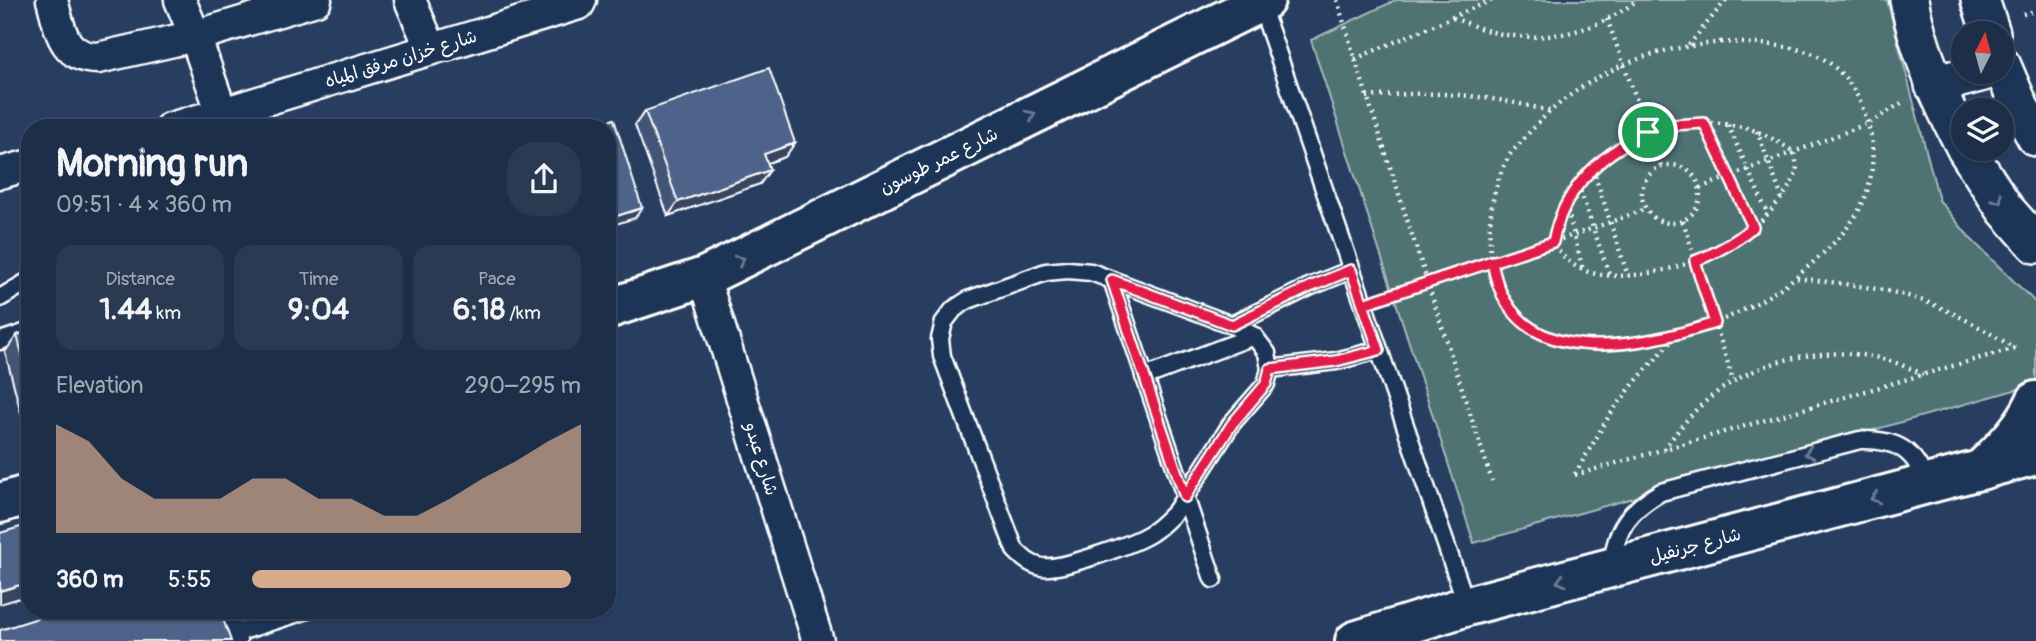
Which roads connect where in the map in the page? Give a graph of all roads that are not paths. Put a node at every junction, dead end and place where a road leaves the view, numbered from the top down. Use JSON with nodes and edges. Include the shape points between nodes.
{"nodes":[{"id":1,"x":52,"y":0,"type":"edge"},
{"id":2,"x":180,"y":0,"type":"edge"},
{"id":3,"x":316,"y":0,"type":"edge"},
{"id":4,"x":410,"y":0,"type":"edge"},
{"id":5,"x":1909,"y":0,"type":"edge"},
{"id":6,"x":1980,"y":0,"type":"edge"},
{"id":7,"x":1262,"y":1,"type":"edge"},
{"id":8,"x":580,"y":2,"type":"edge"},
{"id":9,"x":1987,"y":21,"type":"edge"},
{"id":10,"x":195,"y":36,"type":"junction"},
{"id":11,"x":431,"y":49,"type":"junction"},
{"id":12,"x":1951,"y":80,"type":"edge"},
{"id":13,"x":2009,"y":84,"type":"edge"},
{"id":14,"x":1934,"y":85,"type":"junction"},
{"id":15,"x":224,"y":119,"type":"edge"},
{"id":16,"x":231,"y":119,"type":"edge"},
{"id":17,"x":1951,"y":119,"type":"edge"},
{"id":18,"x":2036,"y":137,"type":"edge"},
{"id":19,"x":1974,"y":161,"type":"edge"},
{"id":20,"x":21,"y":167,"type":"edge"},
{"id":21,"x":0,"y":173,"type":"edge"},
{"id":22,"x":2036,"y":244,"type":"edge"},
{"id":23,"x":1351,"y":270,"type":"junction"},
{"id":24,"x":704,"y":277,"type":"junction"},
{"id":25,"x":1112,"y":280,"type":"junction"},
{"id":26,"x":21,"y":285,"type":"edge"},
{"id":27,"x":0,"y":298,"type":"edge"},
{"id":28,"x":616,"y":306,"type":"edge"},
{"id":29,"x":1232,"y":325,"type":"junction"},
{"id":30,"x":21,"y":334,"type":"edge"},
{"id":31,"x":1254,"y":336,"type":"junction"},
{"id":32,"x":0,"y":341,"type":"edge"},
{"id":33,"x":1379,"y":350,"type":"junction"},
{"id":34,"x":1270,"y":369,"type":"junction"},
{"id":35,"x":1144,"y":377,"type":"junction"},
{"id":36,"x":2036,"y":401,"type":"edge"},
{"id":37,"x":2036,"y":455,"type":"edge"},
{"id":38,"x":1980,"y":471,"type":"junction"},
{"id":39,"x":1927,"y":485,"type":"junction"},
{"id":40,"x":21,"y":497,"type":"edge"},
{"id":41,"x":1185,"y":497,"type":"junction"},
{"id":42,"x":0,"y":503,"type":"edge"},
{"id":43,"x":1612,"y":568,"type":"junction"},
{"id":44,"x":1213,"y":579,"type":"dead end"},
{"id":45,"x":1467,"y":606,"type":"junction"},
{"id":46,"x":270,"y":619,"type":"edge"},
{"id":47,"x":228,"y":629,"type":"edge"},
{"id":48,"x":818,"y":641,"type":"edge"},
{"id":49,"x":1355,"y":641,"type":"edge"}],
"edges":[{"from":1,"to":10,"type":"street","via":[[62,36],[83,58]]},
{"from":2,"to":10,"type":"street"},
{"from":3,"to":10,"type":"street"},
{"from":4,"to":11,"type":"street"},
{"from":5,"to":14,"type":"street"},
{"from":6,"to":9,"type":"street"},
{"from":7,"to":23,"type":"lane"},
{"from":24,"to":7,"type":"main road","name":"شارع عمر طوسون","one_way":true},
{"from":8,"to":11,"type":"street","name":"شارع خزان مرفق المياه"},
{"from":10,"to":15,"type":"street"},
{"from":11,"to":16,"type":"street","name":"شارع خزان مرفق المياه"},
{"from":12,"to":14,"type":"street"},
{"from":13,"to":18,"type":"street"},
{"from":14,"to":17,"type":"street"},
{"from":19,"to":22,"type":"street","one_way":true,"via":[[2005,209]]},
{"from":20,"to":21,"type":"street"},
{"from":23,"to":29,"type":"lane"},
{"from":23,"to":33,"type":"lane"},
{"from":24,"to":28,"type":"main road","name":"شارع عمر طوسون"},
{"from":24,"to":48,"type":"street","name":"شارع عبدو"},
{"from":25,"to":29,"type":"lane"},
{"from":25,"to":35,"type":"lane"},
{"from":25,"to":41,"type":"lane","via":[[1091,272],[1046,272],[968,300],[944,322],[942,356],[1009,536],[1025,561],[1054,568],[1136,541],[1164,523]]},
{"from":26,"to":27,"type":"lane"},
{"from":29,"to":31,"type":"lane"},
{"from":30,"to":32,"type":"lane"},
{"from":31,"to":34,"type":"lane","via":[[1267,353]]},
{"from":31,"to":35,"type":"lane"},
{"from":33,"to":34,"type":"lane"},
{"from":33,"to":45,"type":"lane"},
{"from":34,"to":41,"type":"lane","via":[[1266,384],[1232,424]]},
{"from":35,"to":41,"type":"lane"},
{"from":36,"to":38,"type":"main road","via":[[2009,443]]},
{"from":37,"to":38,"type":"main road","name":"شارع جرنفيل"},
{"from":38,"to":39,"type":"main road","name":"شارع جرنفيل"},
{"from":39,"to":43,"type":"main road","name":"شارع جرنفيل","one_way":true},
{"from":39,"to":43,"type":"lane","one_way":true,"via":[[1910,454],[1895,443],[1878,439],[1687,485],[1661,492],[1630,514],[1619,531]]},
{"from":40,"to":42,"type":"main road"},
{"from":41,"to":44,"type":"lane"},
{"from":43,"to":45,"type":"main road","name":"شارع جرنفيل","one_way":true},
{"from":45,"to":49,"type":"main road","name":"شارع جرنفيل"},
{"from":46,"to":47,"type":"lane"}]}
